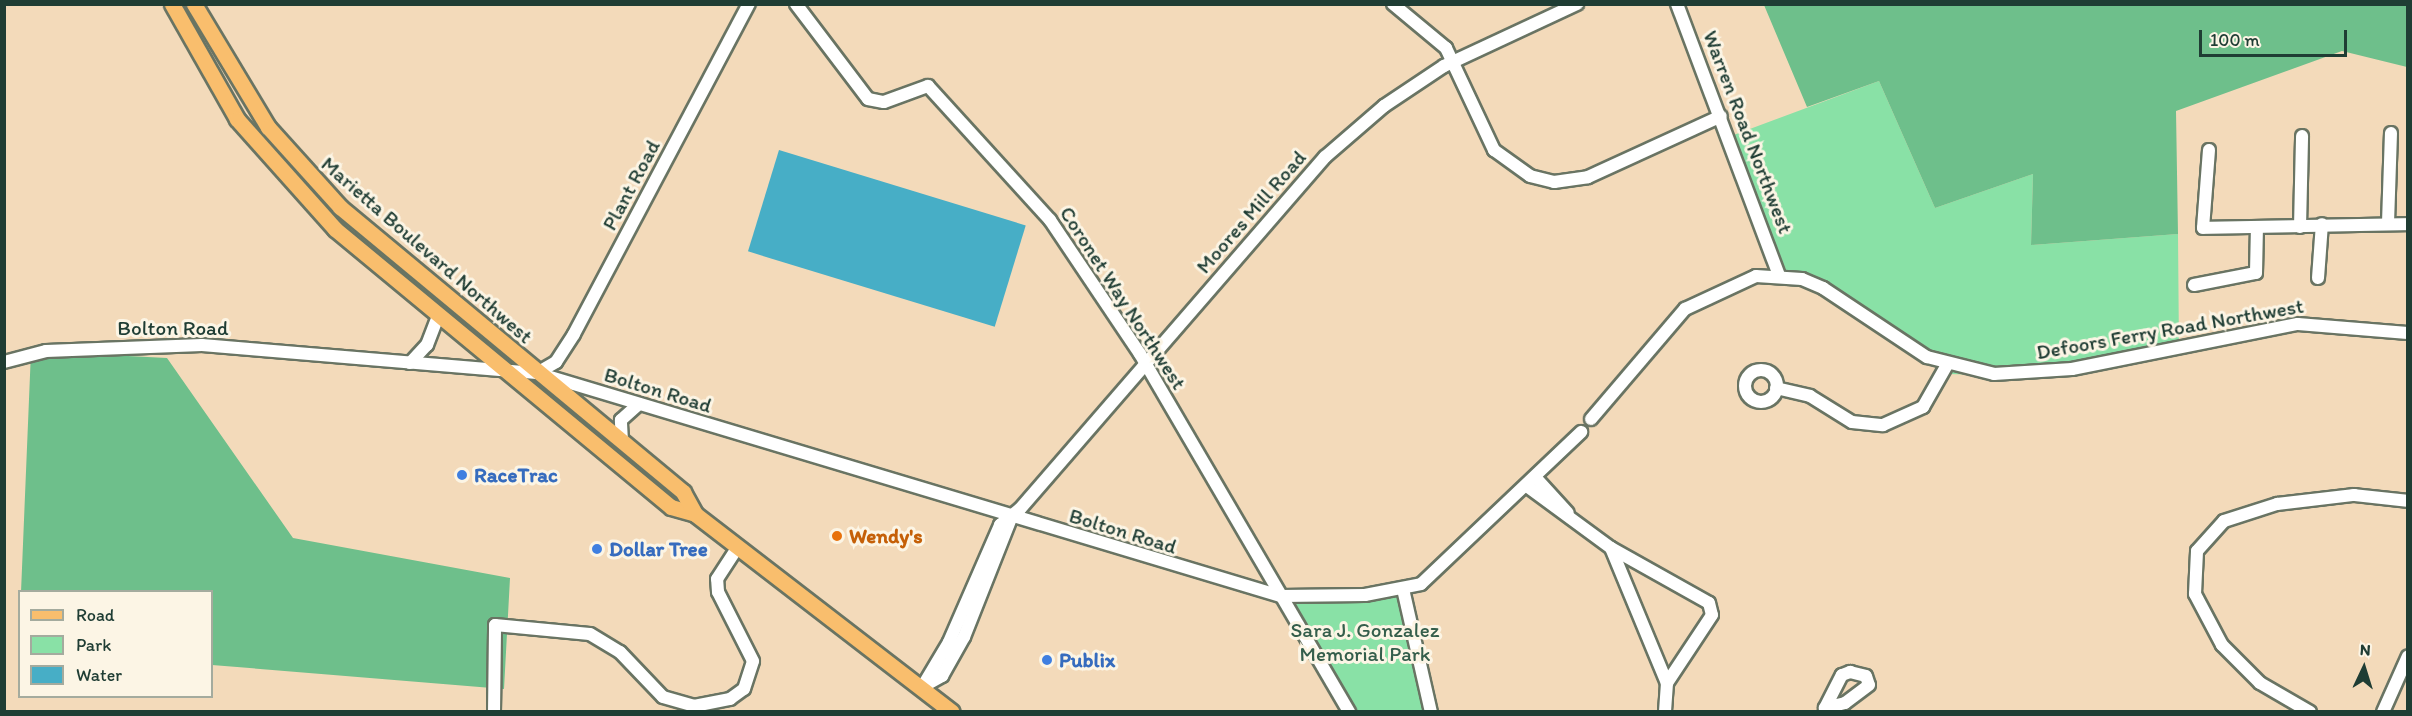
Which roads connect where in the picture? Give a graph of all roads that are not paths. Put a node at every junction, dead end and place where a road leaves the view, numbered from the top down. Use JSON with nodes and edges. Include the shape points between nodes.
{"nodes":[{"id":1,"x":172,"y":4,"type":"edge"},
{"id":2,"x":194,"y":4,"type":"edge"},
{"id":3,"x":749,"y":4,"type":"edge"},
{"id":4,"x":796,"y":4,"type":"edge"},
{"id":5,"x":1393,"y":4,"type":"edge"},
{"id":6,"x":1577,"y":4,"type":"edge"},
{"id":7,"x":1677,"y":4,"type":"edge"},
{"id":8,"x":1451,"y":62,"type":"junction"},
{"id":9,"x":1721,"y":116,"type":"junction"},
{"id":10,"x":2391,"y":133,"type":"dead end"},
{"id":11,"x":2302,"y":136,"type":"dead end"},
{"id":12,"x":2209,"y":150,"type":"dead end"},
{"id":13,"x":2388,"y":222,"type":"junction"},
{"id":14,"x":2322,"y":224,"type":"junction"},
{"id":15,"x":2408,"y":224,"type":"edge"},
{"id":16,"x":2257,"y":227,"type":"junction"},
{"id":17,"x":2300,"y":227,"type":"junction"},
{"id":18,"x":1779,"y":275,"type":"junction"},
{"id":19,"x":2318,"y":278,"type":"dead end"},
{"id":20,"x":2194,"y":285,"type":"dead end"},
{"id":21,"x":438,"y":317,"type":"junction"},
{"id":22,"x":2408,"y":333,"type":"edge"},
{"id":23,"x":4,"y":362,"type":"edge"},
{"id":24,"x":410,"y":363,"type":"junction"},
{"id":25,"x":1145,"y":364,"type":"junction"},
{"id":26,"x":1947,"y":365,"type":"junction"},
{"id":27,"x":505,"y":372,"type":"junction"},
{"id":28,"x":537,"y":373,"type":"junction"},
{"id":29,"x":1776,"y":388,"type":"dead end"},
{"id":30,"x":639,"y":404,"type":"junction"},
{"id":31,"x":1591,"y":419,"type":"dead end"},
{"id":32,"x":1581,"y":432,"type":"dead end"},
{"id":33,"x":622,"y":442,"type":"junction"},
{"id":34,"x":1532,"y":483,"type":"junction"},
{"id":35,"x":2408,"y":501,"type":"edge"},
{"id":36,"x":695,"y":514,"type":"junction"},
{"id":37,"x":1011,"y":518,"type":"junction"},
{"id":38,"x":737,"y":548,"type":"junction"},
{"id":39,"x":1611,"y":548,"type":"junction"},
{"id":40,"x":1403,"y":589,"type":"junction"},
{"id":41,"x":1281,"y":596,"type":"junction"},
{"id":42,"x":2408,"y":656,"type":"edge"},
{"id":43,"x":1667,"y":683,"type":"junction"},
{"id":44,"x":921,"y":688,"type":"junction"},
{"id":45,"x":494,"y":711,"type":"edge"},
{"id":46,"x":952,"y":711,"type":"edge"},
{"id":47,"x":1349,"y":711,"type":"edge"},
{"id":48,"x":1431,"y":711,"type":"edge"},
{"id":49,"x":1665,"y":711,"type":"edge"},
{"id":50,"x":2310,"y":711,"type":"edge"},
{"id":51,"x":2383,"y":711,"type":"edge"}],
"edges":[{"from":1,"to":21,"type":"main road","name":"Marietta Boulevard Northwest","via":[[220,93],[295,190]]},
{"from":2,"to":28,"type":"main road","name":"Marietta Boulevard Northwest","via":[[239,86],[302,169]]},
{"from":3,"to":28,"type":"street","name":"Plant Road","via":[[574,334],[556,362]]},
{"from":4,"to":25,"type":"street","name":"Coronet Way Northwest","via":[[868,99],[884,102],[928,86],[957,115],[1050,220]]},
{"from":5,"to":8,"type":"street","via":[[1446,48]]},
{"from":6,"to":8,"type":"street","name":"Moores Mill Road"},
{"from":7,"to":9,"type":"street","name":"Warren Road Northwest"},
{"from":8,"to":9,"type":"street","via":[[1494,150],[1517,170],[1543,180],[1588,177]]},
{"from":8,"to":25,"type":"street","name":"Moores Mill Road","via":[[1353,131],[1279,208]]},
{"from":9,"to":18,"type":"street","name":"Warren Road Northwest"},
{"from":10,"to":13,"type":"street"},
{"from":11,"to":17,"type":"street"},
{"from":12,"to":16,"type":"street","via":[[2203,228]]},
{"from":13,"to":14,"type":"street"},
{"from":13,"to":15,"type":"street"},
{"from":14,"to":17,"type":"street"},
{"from":14,"to":19,"type":"street"},
{"from":16,"to":17,"type":"street"},
{"from":16,"to":20,"type":"street","via":[[2256,273]]},
{"from":18,"to":26,"type":"street","name":"Defoors Ferry Road Northwest","via":[[1823,288],[1909,347]]},
{"from":18,"to":31,"type":"street","name":"Defoors Ferry Road Northwest","via":[[1735,281],[1685,309]]},
{"from":21,"to":24,"type":"street","via":[[427,345]]},
{"from":21,"to":27,"type":"main road","name":"Marietta Boulevard Northwest"},
{"from":22,"to":26,"type":"street","name":"Defoors Ferry Road Northwest","via":[[2298,324],[2055,372],[1994,374]]},
{"from":23,"to":24,"type":"street","name":"Bolton Road","via":[[46,351],[202,345]]},
{"from":24,"to":27,"type":"street","name":"Bolton Road"},
{"from":25,"to":37,"type":"street","name":"Moores Mill Road"},
{"from":25,"to":41,"type":"street","name":"Coronet Way Northwest"},
{"from":26,"to":29,"type":"street","via":[[1923,407],[1883,425],[1852,422],[1810,396]]},
{"from":27,"to":28,"type":"street","name":"Bolton Road"},
{"from":27,"to":36,"type":"main road","name":"Marietta Boulevard Northwest","via":[[671,507]]},
{"from":28,"to":30,"type":"street","name":"Bolton Road"},
{"from":28,"to":33,"type":"main road","name":"Marietta Boulevard Northwest"},
{"from":30,"to":33,"type":"street","via":[[621,420]]},
{"from":30,"to":37,"type":"street","name":"Bolton Road"},
{"from":32,"to":34,"type":"street"},
{"from":33,"to":36,"type":"main road","name":"Marietta Boulevard Northwest","via":[[682,492]]},
{"from":34,"to":39,"type":"street"},
{"from":34,"to":40,"type":"street","via":[[1435,574]]},
{"from":35,"to":50,"type":"street","via":[[2354,495],[2277,504],[2224,521],[2197,551],[2195,594],[2222,645],[2260,683]]},
{"from":36,"to":38,"type":"main road"},
{"from":37,"to":41,"type":"street","name":"Bolton Road"},
{"from":37,"to":44,"type":"street","name":"Moores Mill Road","via":[[964,637],[942,676]]},
{"from":38,"to":44,"type":"main road"},
{"from":38,"to":45,"type":"street","via":[[717,579],[717,592],[753,661],[744,689],[722,704],[694,706],[663,697],[620,652],[590,634],[495,627]]},
{"from":39,"to":43,"type":"street"},
{"from":39,"to":43,"type":"street","via":[[1709,603],[1712,615]]},
{"from":40,"to":41,"type":"street","via":[[1346,596]]},
{"from":40,"to":48,"type":"street"},
{"from":41,"to":47,"type":"street","name":"Coronet Way Northwest"},
{"from":42,"to":51,"type":"street"},
{"from":43,"to":49,"type":"street"},
{"from":44,"to":46,"type":"main road"}]}
